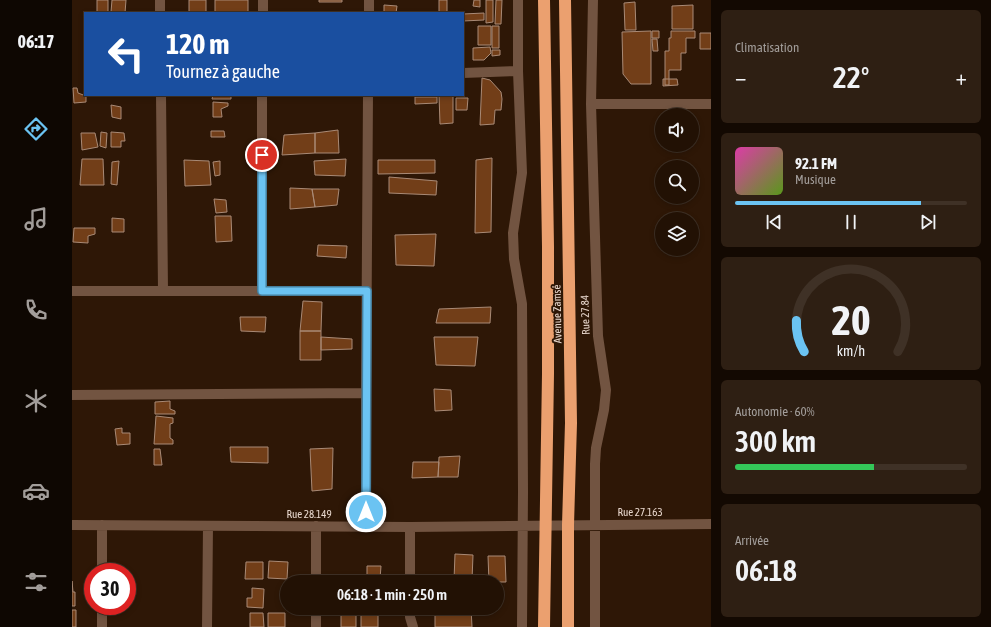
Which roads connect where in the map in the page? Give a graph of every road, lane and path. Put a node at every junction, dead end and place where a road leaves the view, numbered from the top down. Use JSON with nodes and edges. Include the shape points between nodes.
{"nodes":[{"id":1,"x":160,"y":0,"type":"edge"},
{"id":2,"x":262,"y":0,"type":"edge"},
{"id":3,"x":369,"y":0,"type":"edge"},
{"id":4,"x":518,"y":0,"type":"edge"},
{"id":5,"x":544,"y":0,"type":"edge"},
{"id":6,"x":565,"y":0,"type":"edge"},
{"id":7,"x":593,"y":0,"type":"edge"},
{"id":8,"x":160,"y":12,"type":"edge"},
{"id":9,"x":262,"y":12,"type":"edge"},
{"id":10,"x":369,"y":12,"type":"edge"},
{"id":11,"x":518,"y":71,"type":"junction"},
{"id":12,"x":464,"y":73,"type":"edge"},
{"id":13,"x":161,"y":96,"type":"edge"},
{"id":14,"x":262,"y":96,"type":"edge"},
{"id":15,"x":368,"y":96,"type":"edge"},
{"id":16,"x":591,"y":104,"type":"junction"},
{"id":17,"x":711,"y":104,"type":"edge"},
{"id":18,"x":262,"y":291,"type":"junction"},
{"id":19,"x":367,"y":291,"type":"junction"},
{"id":20,"x":72,"y":292,"type":"edge"},
{"id":21,"x":163,"y":292,"type":"junction"},
{"id":22,"x":366,"y":393,"type":"junction"},
{"id":23,"x":72,"y":395,"type":"edge"},
{"id":24,"x":595,"y":524,"type":"junction"},
{"id":25,"x":711,"y":524,"type":"edge"},
{"id":26,"x":72,"y":525,"type":"edge"},
{"id":27,"x":102,"y":525,"type":"junction"},
{"id":28,"x":568,"y":525,"type":"junction"},
{"id":29,"x":208,"y":526,"type":"junction"},
{"id":30,"x":316,"y":526,"type":"junction"},
{"id":31,"x":366,"y":526,"type":"junction"},
{"id":32,"x":523,"y":526,"type":"junction"},
{"id":33,"x":545,"y":526,"type":"junction"},
{"id":34,"x":410,"y":527,"type":"junction"},
{"id":35,"x":102,"y":563,"type":"edge"},
{"id":36,"x":316,"y":575,"type":"edge"},
{"id":37,"x":410,"y":575,"type":"edge"},
{"id":38,"x":102,"y":615,"type":"edge"},
{"id":39,"x":316,"y":615,"type":"edge"},
{"id":40,"x":410,"y":615,"type":"edge"},
{"id":41,"x":102,"y":627,"type":"edge"},
{"id":42,"x":207,"y":627,"type":"edge"},
{"id":43,"x":316,"y":627,"type":"edge"},
{"id":44,"x":414,"y":627,"type":"edge"},
{"id":45,"x":522,"y":627,"type":"edge"},
{"id":46,"x":544,"y":627,"type":"edge"},
{"id":47,"x":568,"y":627,"type":"edge"},
{"id":48,"x":595,"y":627,"type":"edge"}],
"edges":[{"from":1,"to":8,"type":"street"},
{"from":2,"to":9,"type":"street"},
{"from":3,"to":10,"type":"street"},
{"from":4,"to":11,"type":"street"},
{"from":5,"to":33,"type":"highway","name":"Avenue Zamsé","via":[[548,247]]},
{"from":6,"to":28,"type":"highway","name":"Avenue Zamsé","via":[[571,423]]},
{"from":7,"to":16,"type":"street","name":"Rue 27.84"},
{"from":11,"to":12,"type":"street"},
{"from":11,"to":32,"type":"street","via":[[522,173],[513,240],[522,304]]},
{"from":13,"to":21,"type":"street"},
{"from":14,"to":18,"type":"street"},
{"from":15,"to":19,"type":"street"},
{"from":16,"to":17,"type":"street"},
{"from":16,"to":24,"type":"street","name":"Rue 27.84","via":[[598,336],[606,390],[596,448]]},
{"from":18,"to":19,"type":"street"},
{"from":18,"to":21,"type":"street"},
{"from":19,"to":22,"type":"street"},
{"from":20,"to":21,"type":"street"},
{"from":22,"to":23,"type":"street"},
{"from":22,"to":31,"type":"street"},
{"from":24,"to":25,"type":"street","name":"Rue 27.163"},
{"from":24,"to":28,"type":"street","name":"Rue 27.163"},
{"from":24,"to":48,"type":"street","name":"Rue 27.84"},
{"from":26,"to":27,"type":"street","name":"Rue 28.149"},
{"from":27,"to":29,"type":"street","name":"Rue 28.149"},
{"from":27,"to":35,"type":"street"},
{"from":28,"to":33,"type":"street","name":"Rue 27.163"},
{"from":28,"to":47,"type":"highway","name":"Avenue Zamsé"},
{"from":29,"to":30,"type":"street","name":"Rue 28.149"},
{"from":29,"to":42,"type":"street"},
{"from":30,"to":31,"type":"street","name":"Rue 28.149"},
{"from":30,"to":36,"type":"street"},
{"from":31,"to":34,"type":"street","name":"Rue 28.149"},
{"from":32,"to":33,"type":"street","name":"Rue 28.149"},
{"from":32,"to":34,"type":"street","name":"Rue 28.149"},
{"from":32,"to":45,"type":"street"},
{"from":33,"to":46,"type":"highway","name":"Avenue Zamsé"},
{"from":34,"to":37,"type":"street"},
{"from":38,"to":41,"type":"street"},
{"from":39,"to":43,"type":"street"},
{"from":40,"to":44,"type":"street"}]}
